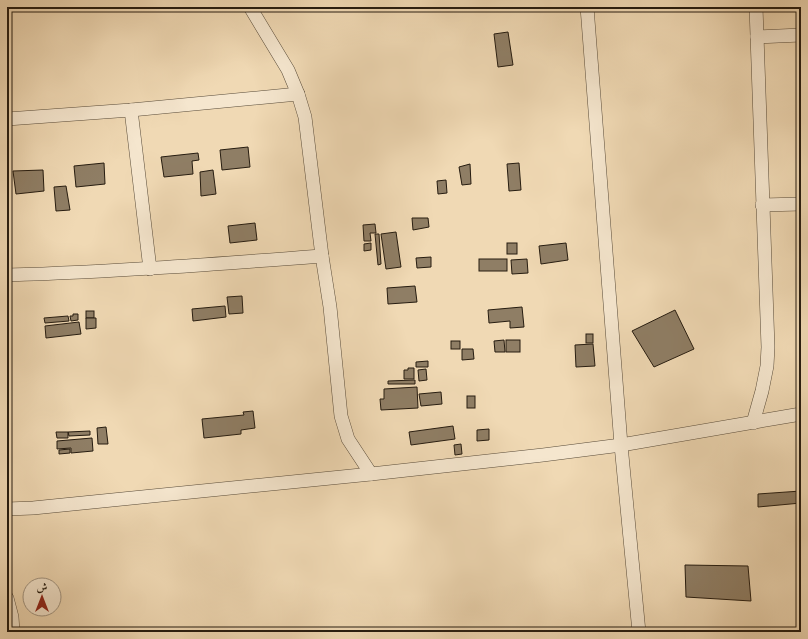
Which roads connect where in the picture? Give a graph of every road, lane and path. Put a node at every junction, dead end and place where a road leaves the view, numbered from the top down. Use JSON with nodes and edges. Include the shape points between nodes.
{"nodes":[{"id":1,"x":250,"y":7,"type":"edge"},
{"id":2,"x":587,"y":7,"type":"edge"},
{"id":3,"x":756,"y":7,"type":"edge"},
{"id":4,"x":801,"y":35,"type":"edge"},
{"id":5,"x":757,"y":37,"type":"junction"},
{"id":6,"x":298,"y":94,"type":"junction"},
{"id":7,"x":131,"y":110,"type":"junction"},
{"id":8,"x":7,"y":120,"type":"edge"},
{"id":9,"x":801,"y":204,"type":"edge"},
{"id":10,"x":762,"y":205,"type":"junction"},
{"id":11,"x":322,"y":256,"type":"junction"},
{"id":12,"x":150,"y":269,"type":"junction"},
{"id":13,"x":7,"y":275,"type":"edge"},
{"id":14,"x":801,"y":414,"type":"edge"},
{"id":15,"x":753,"y":423,"type":"junction"},
{"id":16,"x":621,"y":445,"type":"junction"},
{"id":17,"x":371,"y":474,"type":"junction"},
{"id":18,"x":7,"y":509,"type":"edge"},
{"id":19,"x":7,"y":598,"type":"edge"},
{"id":20,"x":9,"y":616,"type":"edge"},
{"id":21,"x":13,"y":632,"type":"edge"},
{"id":22,"x":639,"y":632,"type":"edge"}],
"edges":[{"from":1,"to":6,"type":"street","via":[[288,70]]},
{"from":2,"to":16,"type":"street"},
{"from":3,"to":5,"type":"street"},
{"from":4,"to":5,"type":"street"},
{"from":5,"to":10,"type":"street"},
{"from":6,"to":7,"type":"street"},
{"from":6,"to":11,"type":"street","via":[[305,117]]},
{"from":7,"to":8,"type":"street"},
{"from":7,"to":12,"type":"street"},
{"from":9,"to":10,"type":"street"},
{"from":10,"to":15,"type":"street","via":[[768,347],[767,366]]},
{"from":11,"to":12,"type":"street"},
{"from":11,"to":17,"type":"street","via":[[341,416],[348,439]]},
{"from":12,"to":13,"type":"street"},
{"from":14,"to":15,"type":"street"},
{"from":15,"to":16,"type":"street"},
{"from":16,"to":17,"type":"street"},
{"from":16,"to":22,"type":"street"},
{"from":17,"to":18,"type":"street"},
{"from":19,"to":20,"type":"street"},
{"from":20,"to":21,"type":"street"}]}
